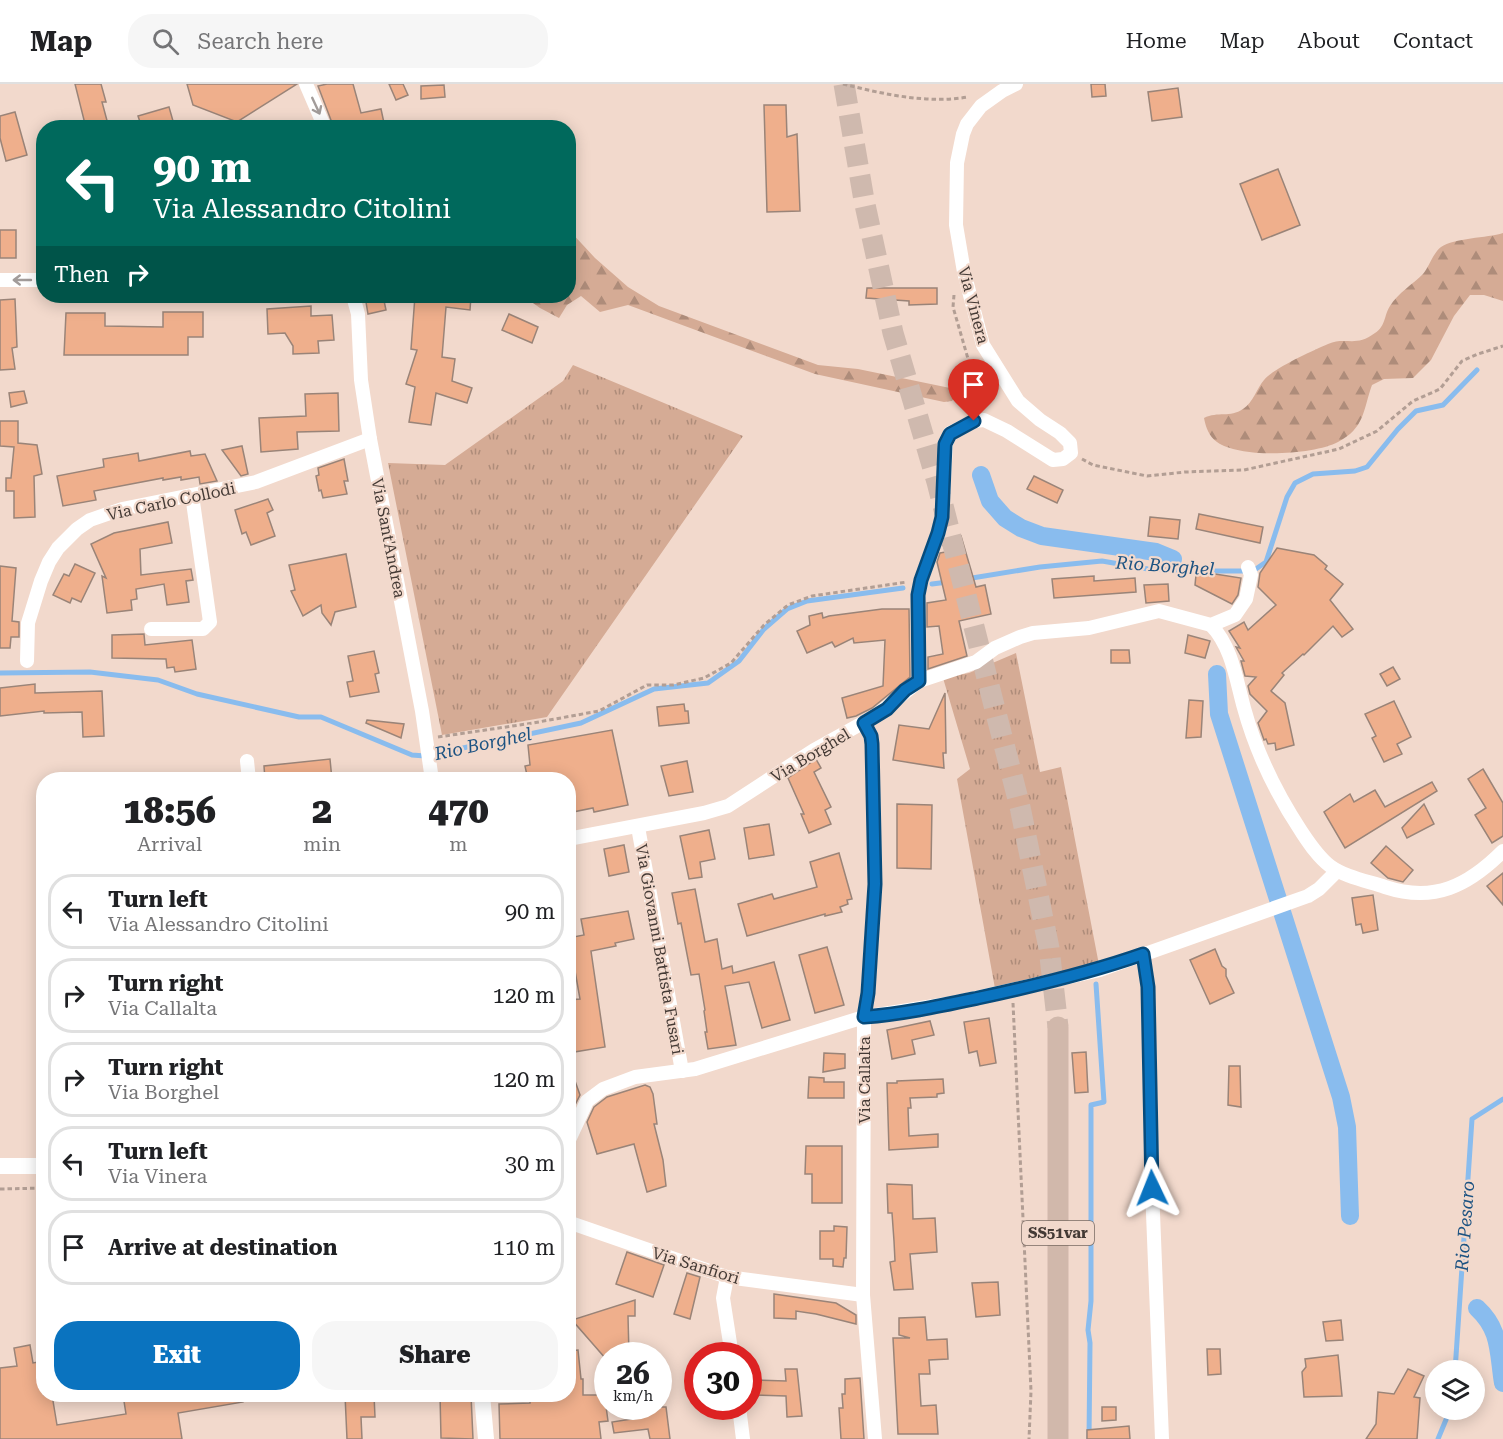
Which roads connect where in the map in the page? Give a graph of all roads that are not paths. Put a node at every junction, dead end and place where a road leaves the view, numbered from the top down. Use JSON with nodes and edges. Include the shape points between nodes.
{"nodes":[{"id":1,"x":306,"y":84,"type":"edge"},
{"id":2,"x":1016,"y":84,"type":"edge"},
{"id":3,"x":321,"y":120,"type":"edge"},
{"id":4,"x":0,"y":280,"type":"edge"},
{"id":5,"x":36,"y":280,"type":"edge"},
{"id":6,"x":356,"y":303,"type":"edge"},
{"id":7,"x":370,"y":439,"type":"junction"},
{"id":8,"x":192,"y":495,"type":"junction"},
{"id":9,"x":1250,"y":571,"type":"dead end"},
{"id":10,"x":1211,"y":625,"type":"junction"},
{"id":11,"x":151,"y":629,"type":"dead end"},
{"id":12,"x":27,"y":661,"type":"dead end"},
{"id":13,"x":919,"y":681,"type":"junction"},
{"id":14,"x":864,"y":723,"type":"junction"},
{"id":15,"x":248,"y":761,"type":"dead end"},
{"id":16,"x":249,"y":772,"type":"edge"},
{"id":17,"x":431,"y":772,"type":"edge"},
{"id":18,"x":638,"y":826,"type":"junction"},
{"id":19,"x":576,"y":838,"type":"edge"},
{"id":20,"x":1503,"y":851,"type":"edge"},
{"id":21,"x":1337,"y":871,"type":"junction"},
{"id":22,"x":1143,"y":954,"type":"junction"},
{"id":23,"x":864,"y":1017,"type":"junction"},
{"id":24,"x":1058,"y":1027,"type":"tunnel mouth"},
{"id":25,"x":682,"y":1071,"type":"junction"},
{"id":26,"x":576,"y":1123,"type":"edge"},
{"id":27,"x":0,"y":1166,"type":"edge"},
{"id":28,"x":36,"y":1166,"type":"edge"},
{"id":29,"x":576,"y":1225,"type":"edge"},
{"id":30,"x":727,"y":1277,"type":"junction"},
{"id":31,"x":863,"y":1296,"type":"junction"},
{"id":32,"x":730,"y":1342,"type":"edge"},
{"id":33,"x":483,"y":1402,"type":"edge"},
{"id":34,"x":741,"y":1420,"type":"edge"},
{"id":35,"x":486,"y":1439,"type":"edge"},
{"id":36,"x":743,"y":1439,"type":"edge"},
{"id":37,"x":875,"y":1439,"type":"edge"},
{"id":38,"x":1058,"y":1439,"type":"edge"},
{"id":39,"x":1162,"y":1439,"type":"edge"}],
"edges":[{"from":1,"to":3,"type":"street","one_way":true},
{"from":2,"to":13,"type":"street","name":"Via Vinera","via":[[988,100],[967,124],[957,163],[956,225],[983,345],[1018,401],[1060,433],[1070,443],[1071,453],[1053,460],[984,420],[950,434],[945,444],[942,517],[918,595]]},
{"from":5,"to":4,"type":"street","one_way":true},
{"from":6,"to":7,"type":"street","name":"Via Sant'Andrea"},
{"from":7,"to":8,"type":"street","name":"Via Carlo Collodi","via":[[256,482]]},
{"from":7,"to":17,"type":"street","name":"Via Sant'Andrea"},
{"from":8,"to":11,"type":"street","via":[[210,622],[203,630]]},
{"from":8,"to":12,"type":"street","name":"Via Carlo Collodi","via":[[107,513],[67,537],[49,562],[38,589],[28,623]]},
{"from":9,"to":10,"type":"street","via":[[1246,599],[1235,615]]},
{"from":10,"to":13,"type":"street","name":"Via Borghel","via":[[1159,611],[1089,628],[1032,633],[995,648],[976,662]]},
{"from":10,"to":21,"type":"street","via":[[1221,635],[1233,664],[1251,733],[1274,785],[1312,846]]},
{"from":13,"to":14,"type":"street","name":"Via Borghel"},
{"from":14,"to":18,"type":"street","name":"Via Borghel","via":[[814,750],[728,806]]},
{"from":14,"to":23,"type":"street","name":"Via Callalta","via":[[872,744],[875,884]]},
{"from":15,"to":16,"type":"street"},
{"from":18,"to":19,"type":"street","name":"Via Borghel"},
{"from":18,"to":25,"type":"street","name":"Via Giovanni Battista Fusari"},
{"from":20,"to":21,"type":"street","via":[[1467,881],[1425,894],[1401,892]]},
{"from":21,"to":22,"type":"street","via":[[1319,889],[1296,901]]},
{"from":22,"to":23,"type":"street","via":[[1100,970],[1012,991]]},
{"from":22,"to":39,"type":"street","via":[[1148,987]]},
{"from":23,"to":25,"type":"street"},
{"from":23,"to":31,"type":"street","name":"Via Callalta"},
{"from":24,"to":38,"type":"main road","number":"SS51var"},
{"from":25,"to":26,"type":"street","via":[[635,1077],[603,1089],[587,1101]]},
{"from":27,"to":28,"type":"street"},
{"from":29,"to":30,"type":"street","name":"Via Sanfiori"},
{"from":30,"to":31,"type":"street","name":"Via Sanfiori"},
{"from":30,"to":32,"type":"street","via":[[723,1298]]},
{"from":31,"to":37,"type":"street","name":"Via Callalta"},
{"from":33,"to":35,"type":"street"},
{"from":34,"to":36,"type":"street"}]}
